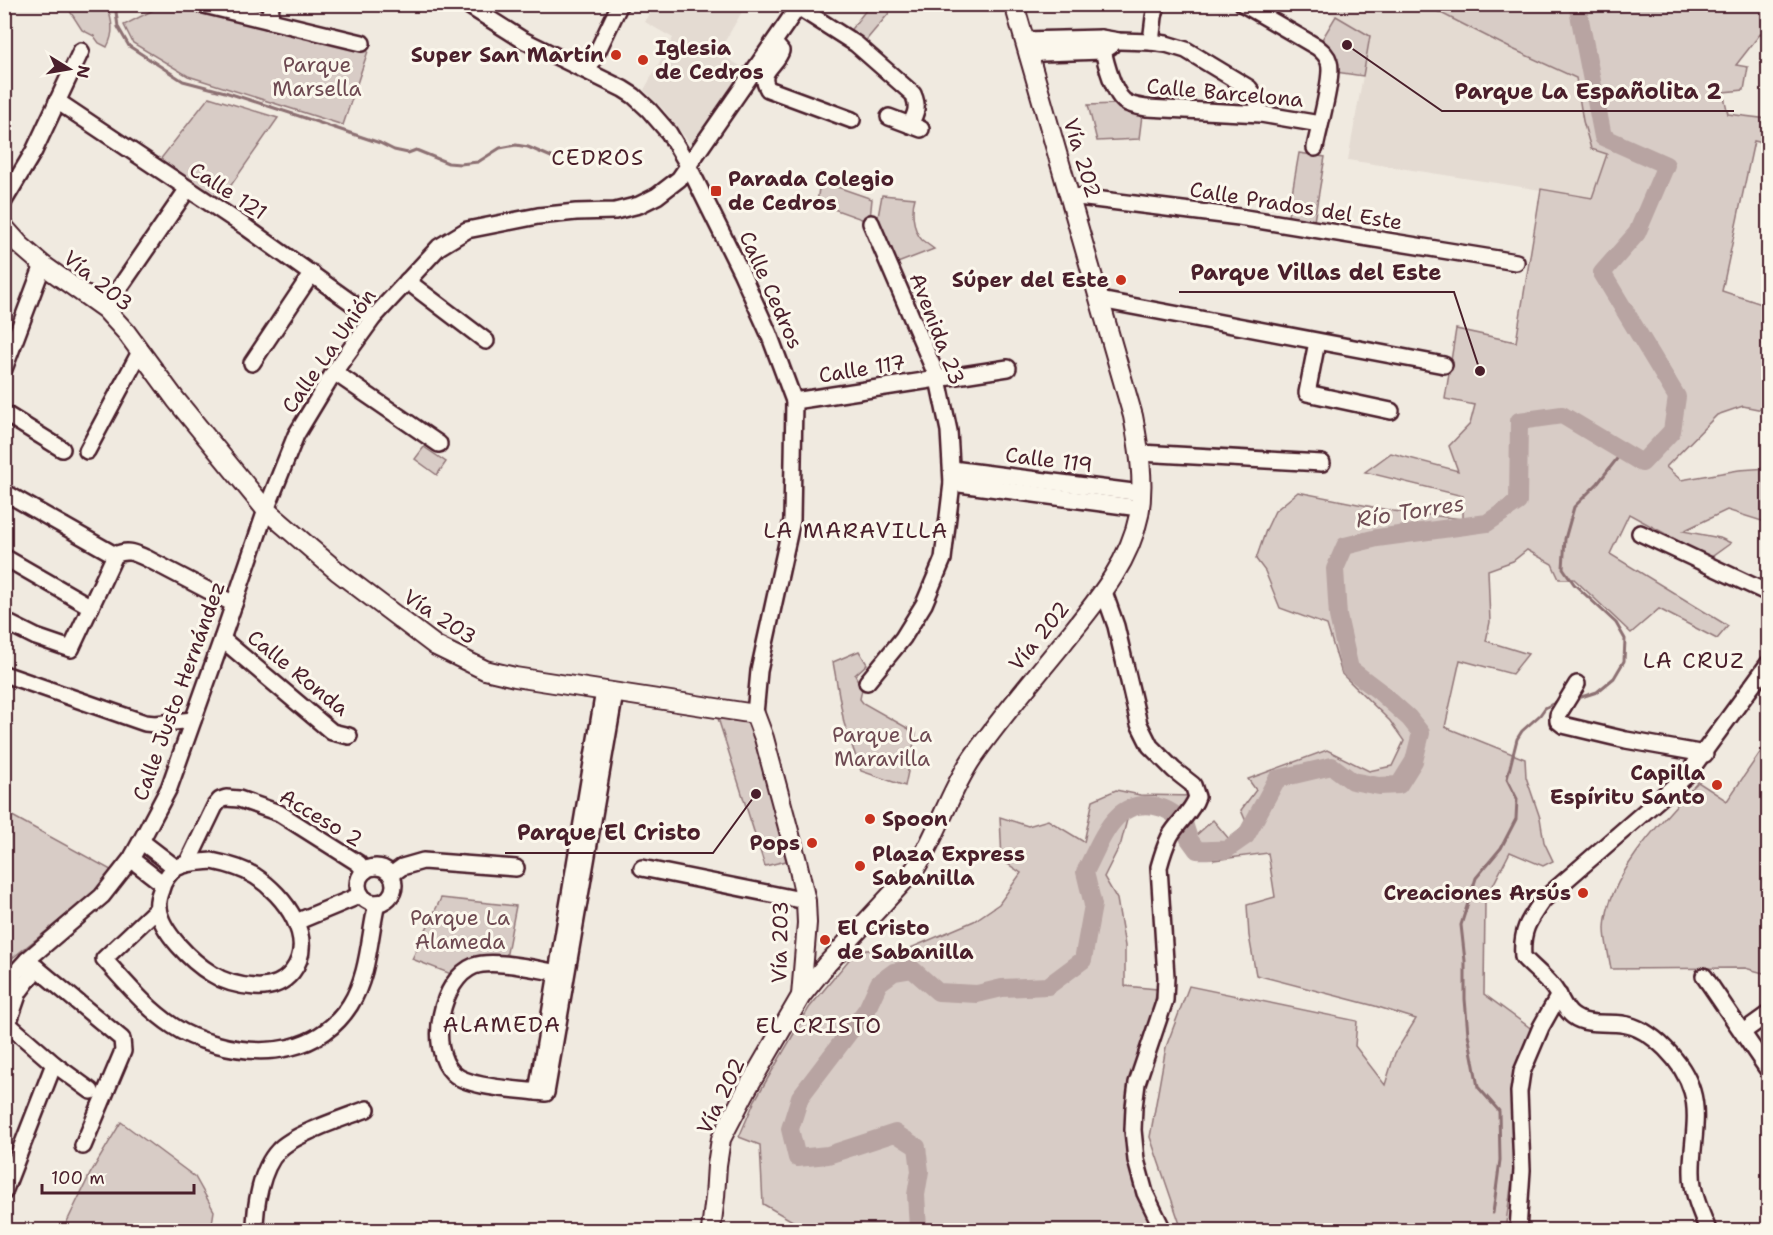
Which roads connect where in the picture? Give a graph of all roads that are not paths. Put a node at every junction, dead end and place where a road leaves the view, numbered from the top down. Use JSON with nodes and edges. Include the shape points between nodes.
{"nodes":[{"id":1,"x":200,"y":4,"type":"edge"},
{"id":2,"x":271,"y":4,"type":"edge"},
{"id":3,"x":620,"y":4,"type":"edge"},
{"id":4,"x":1014,"y":4,"type":"edge"},
{"id":5,"x":1157,"y":4,"type":"edge"},
{"id":6,"x":1243,"y":4,"type":"edge"},
{"id":7,"x":470,"y":6,"type":"edge"},
{"id":8,"x":799,"y":6,"type":"edge"},
{"id":9,"x":270,"y":21,"type":"junction"},
{"id":10,"x":1151,"y":42,"type":"junction"},
{"id":11,"x":362,"y":43,"type":"dead end"},
{"id":12,"x":774,"y":43,"type":"junction"},
{"id":13,"x":1102,"y":44,"type":"junction"},
{"id":14,"x":1026,"y":48,"type":"junction"},
{"id":15,"x":81,"y":51,"type":"dead end"},
{"id":16,"x":588,"y":71,"type":"junction"},
{"id":17,"x":57,"y":101,"type":"junction"},
{"id":18,"x":1261,"y":114,"type":"junction"},
{"id":19,"x":889,"y":117,"type":"dead end"},
{"id":20,"x":852,"y":120,"type":"dead end"},
{"id":21,"x":1320,"y":124,"type":"junction"},
{"id":22,"x":1315,"y":148,"type":"dead end"},
{"id":23,"x":688,"y":165,"type":"junction"},
{"id":24,"x":187,"y":190,"type":"junction"},
{"id":25,"x":1070,"y":196,"type":"junction"},
{"id":26,"x":4,"y":201,"type":"edge"},
{"id":27,"x":871,"y":223,"type":"dead end"},
{"id":28,"x":4,"y":227,"type":"edge"},
{"id":29,"x":1516,"y":262,"type":"dead end"},
{"id":30,"x":43,"y":265,"type":"junction"},
{"id":31,"x":312,"y":273,"type":"junction"},
{"id":32,"x":407,"y":281,"type":"junction"},
{"id":33,"x":1100,"y":300,"type":"junction"},
{"id":34,"x":105,"y":309,"type":"junction"},
{"id":35,"x":373,"y":318,"type":"junction"},
{"id":36,"x":486,"y":342,"type":"dead end"},
{"id":37,"x":1317,"y":342,"type":"junction"},
{"id":38,"x":140,"y":352,"type":"junction"},
{"id":39,"x":252,"y":363,"type":"dead end"},
{"id":40,"x":1444,"y":365,"type":"dead end"},
{"id":41,"x":1008,"y":368,"type":"dead end"},
{"id":42,"x":4,"y":369,"type":"edge"},
{"id":43,"x":334,"y":372,"type":"junction"},
{"id":44,"x":938,"y":379,"type":"junction"},
{"id":45,"x":794,"y":401,"type":"junction"},
{"id":46,"x":1391,"y":411,"type":"dead end"},
{"id":47,"x":4,"y":413,"type":"edge"},
{"id":48,"x":439,"y":444,"type":"dead end"},
{"id":49,"x":62,"y":449,"type":"dead end"},
{"id":50,"x":87,"y":451,"type":"dead end"},
{"id":51,"x":1140,"y":453,"type":"junction"},
{"id":52,"x":1322,"y":463,"type":"dead end"},
{"id":53,"x":952,"y":476,"type":"junction"},
{"id":54,"x":4,"y":492,"type":"edge"},
{"id":55,"x":1140,"y":500,"type":"junction"},
{"id":56,"x":266,"y":510,"type":"junction"},
{"id":57,"x":1640,"y":533,"type":"dead end"},
{"id":58,"x":116,"y":555,"type":"junction"},
{"id":59,"x":4,"y":557,"type":"edge"},
{"id":60,"x":1104,"y":592,"type":"junction"},
{"id":61,"x":1768,"y":593,"type":"edge"},
{"id":62,"x":234,"y":604,"type":"junction"},
{"id":63,"x":91,"y":607,"type":"junction"},
{"id":64,"x":4,"y":621,"type":"edge"},
{"id":65,"x":222,"y":639,"type":"junction"},
{"id":66,"x":1768,"y":664,"type":"edge"},
{"id":67,"x":4,"y":674,"type":"edge"},
{"id":68,"x":867,"y":682,"type":"dead end"},
{"id":69,"x":1577,"y":684,"type":"dead end"},
{"id":70,"x":609,"y":692,"type":"junction"},
{"id":71,"x":755,"y":714,"type":"junction"},
{"id":72,"x":193,"y":720,"type":"junction"},
{"id":73,"x":349,"y":736,"type":"dead end"},
{"id":74,"x":1705,"y":754,"type":"junction"},
{"id":75,"x":141,"y":841,"type":"junction"},
{"id":76,"x":131,"y":859,"type":"junction"},
{"id":77,"x":181,"y":866,"type":"junction"},
{"id":78,"x":516,"y":868,"type":"dead end"},
{"id":79,"x":642,"y":868,"type":"dead end"},
{"id":80,"x":365,"y":871,"type":"junction"},
{"id":81,"x":391,"y":875,"type":"junction"},
{"id":82,"x":162,"y":883,"type":"junction"},
{"id":83,"x":361,"y":895,"type":"junction"},
{"id":84,"x":806,"y":901,"type":"junction"},
{"id":85,"x":377,"y":903,"type":"junction"},
{"id":86,"x":158,"y":908,"type":"junction"},
{"id":87,"x":296,"y":922,"type":"junction"},
{"id":88,"x":806,"y":947,"type":"junction"},
{"id":89,"x":834,"y":957,"type":"junction"},
{"id":90,"x":32,"y":964,"type":"junction"},
{"id":91,"x":562,"y":973,"type":"junction"},
{"id":92,"x":1704,"y":976,"type":"dead end"},
{"id":93,"x":1559,"y":995,"type":"junction"},
{"id":94,"x":801,"y":996,"type":"junction"},
{"id":95,"x":4,"y":1002,"type":"edge"},
{"id":96,"x":1768,"y":1014,"type":"edge"},
{"id":97,"x":6,"y":1024,"type":"edge"},
{"id":98,"x":1743,"y":1032,"type":"junction"},
{"id":99,"x":54,"y":1064,"type":"junction"},
{"id":100,"x":1768,"y":1071,"type":"edge"},
{"id":101,"x":91,"y":1091,"type":"dead end"},
{"id":102,"x":367,"y":1109,"type":"dead end"},
{"id":103,"x":83,"y":1146,"type":"dead end"},
{"id":104,"x":10,"y":1160,"type":"edge"},
{"id":105,"x":4,"y":1192,"type":"edge"},
{"id":106,"x":255,"y":1230,"type":"edge"},
{"id":107,"x":711,"y":1230,"type":"edge"},
{"id":108,"x":1163,"y":1230,"type":"edge"},
{"id":109,"x":1518,"y":1230,"type":"edge"},
{"id":110,"x":1708,"y":1230,"type":"edge"}],
"edges":[{"from":1,"to":9,"type":"street"},
{"from":2,"to":9,"type":"street"},
{"from":3,"to":16,"type":"street"},
{"from":4,"to":14,"type":"main road","name":"Vía 202"},
{"from":5,"to":10,"type":"street"},
{"from":6,"to":21,"type":"street","via":[[1327,56],[1330,76]]},
{"from":7,"to":16,"type":"street","name":"Calle Cedros","via":[[523,40]]},
{"from":8,"to":12,"type":"street","name":"Calle La Unión"},
{"from":8,"to":19,"type":"street","via":[[856,44],[913,94],[917,102],[915,127]]},
{"from":9,"to":11,"type":"street"},
{"from":10,"to":13,"type":"street"},
{"from":10,"to":18,"type":"street","via":[[1186,50],[1244,84],[1253,92]]},
{"from":12,"to":20,"type":"street","via":[[781,51],[767,71],[768,89]]},
{"from":12,"to":23,"type":"street","name":"Calle La Unión"},
{"from":13,"to":14,"type":"street","via":[[1042,53]]},
{"from":13,"to":18,"type":"street","name":"Calle Barcelona","via":[[1119,95],[1130,105]]},
{"from":14,"to":25,"type":"main road","name":"Vía 202"},
{"from":15,"to":17,"type":"street"},
{"from":16,"to":23,"type":"street","name":"Calle Cedros","via":[[629,92],[649,110],[669,133]]},
{"from":17,"to":24,"type":"street","name":"Calle 121"},
{"from":17,"to":26,"type":"street","via":[[34,151]]},
{"from":18,"to":21,"type":"street","name":"Calle Barcelona"},
{"from":21,"to":22,"type":"street"},
{"from":23,"to":32,"type":"street","name":"Calle La Unión","via":[[667,190],[639,205],[615,211],[538,216],[467,230],[439,248]]},
{"from":23,"to":45,"type":"street","name":"Calle Cedros","via":[[717,220]]},
{"from":24,"to":31,"type":"street","name":"Calle 121"},
{"from":24,"to":34,"type":"street"},
{"from":25,"to":29,"type":"street","name":"Calle Prados del Este","via":[[1239,217]]},
{"from":25,"to":33,"type":"main road","name":"Vía 202"},
{"from":27,"to":44,"type":"street","name":"Avenida 23"},
{"from":28,"to":30,"type":"main road","name":"Vía 203"},
{"from":30,"to":34,"type":"main road","name":"Vía 203"},
{"from":30,"to":42,"type":"street"},
{"from":31,"to":35,"type":"street","name":"Calle 121"},
{"from":31,"to":39,"type":"street"},
{"from":32,"to":35,"type":"street","name":"Calle La Unión"},
{"from":32,"to":36,"type":"street"},
{"from":33,"to":37,"type":"street"},
{"from":33,"to":51,"type":"main road","name":"Vía 202"},
{"from":34,"to":38,"type":"main road","name":"Vía 203"},
{"from":35,"to":43,"type":"street","name":"Calle La Unión"},
{"from":37,"to":40,"type":"street"},
{"from":37,"to":46,"type":"street","via":[[1307,393]]},
{"from":38,"to":50,"type":"street"},
{"from":38,"to":56,"type":"main road","name":"Vía 203"},
{"from":41,"to":44,"type":"street","name":"Calle 117"},
{"from":43,"to":48,"type":"street"},
{"from":43,"to":56,"type":"street","name":"Calle La Unión","via":[[296,435]]},
{"from":44,"to":45,"type":"street","name":"Calle 117"},
{"from":44,"to":53,"type":"street","name":"Avenida 23","via":[[949,431]]},
{"from":45,"to":71,"type":"street","name":"Calle Cedros","via":[[792,520],[759,671]]},
{"from":47,"to":49,"type":"street"},
{"from":51,"to":52,"type":"street"},
{"from":51,"to":55,"type":"main road","name":"Vía 202"},
{"from":53,"to":55,"type":"street","name":"Calle 119"},
{"from":53,"to":68,"type":"street","name":"Avenida 23","via":[[943,559],[924,604],[903,638]]},
{"from":54,"to":58,"type":"street"},
{"from":55,"to":60,"type":"main road","name":"Vía 202","via":[[1128,549]]},
{"from":56,"to":62,"type":"street","name":"Calle Justo Hernández"},
{"from":56,"to":70,"type":"main road","name":"Vía 203","via":[[337,572],[443,650],[484,670],[515,678]]},
{"from":57,"to":61,"type":"street"},
{"from":58,"to":62,"type":"street","via":[[124,551],[138,555]]},
{"from":58,"to":63,"type":"street"},
{"from":59,"to":63,"type":"street"},
{"from":60,"to":89,"type":"main road","name":"Vía 202","via":[[971,760],[915,869]]},
{"from":60,"to":108,"type":"street","via":[[1139,724],[1150,746],[1193,785],[1197,796],[1171,835],[1159,867],[1165,1000],[1137,1083],[1134,1107],[1136,1160],[1145,1193]]},
{"from":62,"to":65,"type":"street","name":"Calle Justo Hernández"},
{"from":63,"to":64,"type":"street","via":[[71,649]]},
{"from":65,"to":72,"type":"street","name":"Calle Justo Hernández"},
{"from":65,"to":73,"type":"street","name":"Calle Ronda","via":[[332,732]]},
{"from":66,"to":74,"type":"street"},
{"from":67,"to":72,"type":"street","via":[[145,723]]},
{"from":69,"to":74,"type":"street","via":[[1558,715],[1563,725]]},
{"from":70,"to":71,"type":"main road","name":"Vía 203"},
{"from":70,"to":91,"type":"street"},
{"from":71,"to":84,"type":"main road","name":"Vía 203"},
{"from":72,"to":75,"type":"street","name":"Calle Justo Hernández","via":[[169,788]]},
{"from":74,"to":93,"type":"street","via":[[1688,775],[1544,900],[1530,919],[1522,941],[1522,957]]},
{"from":75,"to":76,"type":"street","name":"Calle Justo Hernández"},
{"from":75,"to":77,"type":"street"},
{"from":76,"to":82,"type":"street"},
{"from":76,"to":90,"type":"street","name":"Calle Justo Hernández","via":[[102,896]]},
{"from":77,"to":80,"type":"street","name":"Acceso 2","via":[[215,806],[226,798],[279,813]]},
{"from":77,"to":82,"type":"street"},
{"from":77,"to":87,"type":"street","via":[[212,861],[233,865],[274,891]]},
{"from":78,"to":81,"type":"street","via":[[423,861]]},
{"from":79,"to":84,"type":"street"},
{"from":80,"to":81,"type":"street","via":[[376,867]]},
{"from":80,"to":83,"type":"street","via":[[358,885]]},
{"from":81,"to":85,"type":"street","via":[[392,893]]},
{"from":82,"to":86,"type":"street"},
{"from":83,"to":85,"type":"street","via":[[368,902]]},
{"from":83,"to":87,"type":"street"},
{"from":84,"to":88,"type":"main road","name":"Vía 203"},
{"from":85,"to":86,"type":"street","via":[[361,982],[351,1004],[314,1038],[274,1051],[255,1052],[196,1039],[174,1028],[151,1010],[104,959]]},
{"from":86,"to":87,"type":"street","via":[[166,929],[194,962],[220,978],[256,987],[280,982],[297,964],[301,940]]},
{"from":88,"to":89,"type":"main road","via":[[813,953]]},
{"from":88,"to":94,"type":"main road","name":"Vía 203"},
{"from":89,"to":94,"type":"main road","name":"Vía 202"},
{"from":90,"to":95,"type":"street","via":[[15,973]]},
{"from":90,"to":97,"type":"street"},
{"from":90,"to":103,"type":"street","via":[[122,1039],[124,1045]]},
{"from":91,"to":91,"type":"street","via":[[494,963],[475,965],[460,975],[449,990],[439,1044],[453,1074],[464,1081],[537,1092]]},
{"from":92,"to":98,"type":"street"},
{"from":93,"to":109,"type":"street","via":[[1522,1072]]},
{"from":93,"to":110,"type":"street","via":[[1567,1010],[1579,1020],[1640,1028],[1656,1040],[1685,1075],[1695,1111],[1692,1176]]},
{"from":94,"to":107,"type":"main road","name":"Vía 202","via":[[721,1139]]},
{"from":96,"to":98,"type":"street"},
{"from":97,"to":99,"type":"street"},
{"from":98,"to":100,"type":"street"},
{"from":99,"to":101,"type":"street"},
{"from":99,"to":104,"type":"street"},
{"from":102,"to":106,"type":"street","via":[[296,1138],[279,1150],[268,1165],[259,1194]]},
{"from":104,"to":105,"type":"street"}]}
